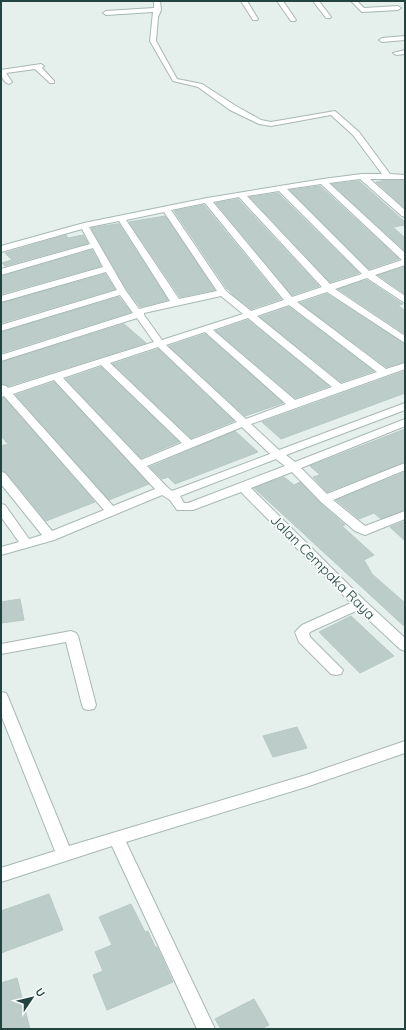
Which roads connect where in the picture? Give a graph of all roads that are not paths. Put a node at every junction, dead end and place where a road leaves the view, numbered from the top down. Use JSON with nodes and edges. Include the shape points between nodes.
{"nodes":[{"id":1,"x":156,"y":1,"type":"edge"},
{"id":2,"x":244,"y":1,"type":"edge"},
{"id":3,"x":280,"y":1,"type":"edge"},
{"id":4,"x":316,"y":1,"type":"edge"},
{"id":5,"x":354,"y":1,"type":"edge"},
{"id":6,"x":391,"y":1,"type":"edge"},
{"id":7,"x":158,"y":10,"type":"junction"},
{"id":8,"x":106,"y":13,"type":"dead end"},
{"id":9,"x":328,"y":17,"type":"dead end"},
{"id":10,"x":255,"y":19,"type":"dead end"},
{"id":11,"x":293,"y":20,"type":"dead end"},
{"id":12,"x":405,"y":38,"type":"edge"},
{"id":13,"x":382,"y":40,"type":"dead end"},
{"id":14,"x":405,"y":52,"type":"edge"},
{"id":15,"x":396,"y":53,"type":"dead end"},
{"id":16,"x":1,"y":72,"type":"edge"},
{"id":17,"x":9,"y":82,"type":"dead end"},
{"id":18,"x":52,"y":82,"type":"dead end"},
{"id":19,"x":362,"y":176,"type":"junction"},
{"id":20,"x":388,"y":176,"type":"junction"},
{"id":21,"x":405,"y":177,"type":"edge"},
{"id":22,"x":322,"y":181,"type":"junction"},
{"id":23,"x":281,"y":188,"type":"junction"},
{"id":24,"x":242,"y":195,"type":"junction"},
{"id":25,"x":207,"y":200,"type":"junction"},
{"id":26,"x":166,"y":209,"type":"junction"},
{"id":27,"x":405,"y":214,"type":"edge"},
{"id":28,"x":121,"y":218,"type":"junction"},
{"id":29,"x":84,"y":226,"type":"junction"},
{"id":30,"x":95,"y":245,"type":"junction"},
{"id":31,"x":1,"y":248,"type":"edge"},
{"id":32,"x":405,"y":258,"type":"edge"},
{"id":33,"x":405,"y":262,"type":"edge"},
{"id":34,"x":109,"y":268,"type":"junction"},
{"id":35,"x":1,"y":272,"type":"edge"},
{"id":36,"x":367,"y":274,"type":"junction"},
{"id":37,"x":328,"y":289,"type":"junction"},
{"id":38,"x":122,"y":291,"type":"junction"},
{"id":39,"x":224,"y":293,"type":"junction"},
{"id":40,"x":1,"y":300,"type":"edge"},
{"id":41,"x":405,"y":300,"type":"edge"},
{"id":42,"x":176,"y":302,"type":"junction"},
{"id":43,"x":290,"y":302,"type":"junction"},
{"id":44,"x":139,"y":313,"type":"junction"},
{"id":45,"x":249,"y":315,"type":"junction"},
{"id":46,"x":1,"y":328,"type":"edge"},
{"id":47,"x":207,"y":329,"type":"junction"},
{"id":48,"x":405,"y":340,"type":"edge"},
{"id":49,"x":160,"y":344,"type":"junction"},
{"id":50,"x":1,"y":358,"type":"edge"},
{"id":51,"x":102,"y":361,"type":"junction"},
{"id":52,"x":405,"y":366,"type":"edge"},
{"id":53,"x":385,"y":373,"type":"junction"},
{"id":54,"x":57,"y":377,"type":"junction"},
{"id":55,"x":340,"y":388,"type":"junction"},
{"id":56,"x":3,"y":391,"type":"edge"},
{"id":57,"x":294,"y":405,"type":"junction"},
{"id":58,"x":405,"y":406,"type":"edge"},
{"id":59,"x":405,"y":422,"type":"edge"},
{"id":60,"x":244,"y":424,"type":"junction"},
{"id":61,"x":189,"y":444,"type":"junction"},
{"id":62,"x":279,"y":456,"type":"junction"},
{"id":63,"x":141,"y":464,"type":"junction"},
{"id":64,"x":293,"y":466,"type":"junction"},
{"id":65,"x":405,"y":466,"type":"edge"},
{"id":66,"x":1,"y":476,"type":"edge"},
{"id":67,"x":243,"y":487,"type":"junction"},
{"id":68,"x":170,"y":494,"type":"junction"},
{"id":69,"x":325,"y":499,"type":"junction"},
{"id":70,"x":1,"y":508,"type":"edge"},
{"id":71,"x":111,"y":511,"type":"junction"},
{"id":72,"x":405,"y":515,"type":"edge"},
{"id":73,"x":50,"y":537,"type":"junction"},
{"id":74,"x":26,"y":543,"type":"junction"},
{"id":75,"x":1,"y":551,"type":"edge"},
{"id":76,"x":360,"y":604,"type":"junction"},
{"id":77,"x":405,"y":646,"type":"edge"},
{"id":78,"x":1,"y":649,"type":"edge"},
{"id":79,"x":336,"y":670,"type":"dead end"},
{"id":80,"x":1,"y":697,"type":"edge"},
{"id":81,"x":89,"y":705,"type":"dead end"},
{"id":82,"x":405,"y":747,"type":"edge"},
{"id":83,"x":116,"y":838,"type":"junction"},
{"id":84,"x":65,"y":855,"type":"junction"},
{"id":85,"x":1,"y":875,"type":"edge"},
{"id":86,"x":206,"y":1029,"type":"edge"}],
"edges":[{"from":1,"to":7,"type":"street"},
{"from":2,"to":10,"type":"street"},
{"from":3,"to":11,"type":"street"},
{"from":4,"to":9,"type":"street"},
{"from":5,"to":6,"type":"street","via":[[362,10],[398,8]]},
{"from":7,"to":8,"type":"street"},
{"from":7,"to":20,"type":"street","via":[[153,41],[175,80],[200,85],[233,108],[265,124],[332,114],[359,137]]},
{"from":12,"to":13,"type":"street"},
{"from":14,"to":15,"type":"street"},
{"from":16,"to":17,"type":"street"},
{"from":16,"to":18,"type":"street","via":[[39,67]]},
{"from":19,"to":20,"type":"street"},
{"from":19,"to":22,"type":"street"},
{"from":19,"to":27,"type":"street"},
{"from":20,"to":21,"type":"street"},
{"from":22,"to":23,"type":"street"},
{"from":22,"to":32,"type":"street"},
{"from":23,"to":24,"type":"street"},
{"from":23,"to":36,"type":"street"},
{"from":24,"to":25,"type":"street"},
{"from":24,"to":37,"type":"street"},
{"from":25,"to":26,"type":"street"},
{"from":25,"to":43,"type":"street"},
{"from":26,"to":28,"type":"street"},
{"from":26,"to":39,"type":"street"},
{"from":28,"to":29,"type":"street"},
{"from":28,"to":42,"type":"street"},
{"from":29,"to":30,"type":"street"},
{"from":29,"to":31,"type":"street"},
{"from":30,"to":34,"type":"street"},
{"from":30,"to":35,"type":"street"},
{"from":33,"to":36,"type":"street"},
{"from":34,"to":38,"type":"street"},
{"from":34,"to":40,"type":"street"},
{"from":36,"to":37,"type":"street"},
{"from":36,"to":41,"type":"street"},
{"from":37,"to":43,"type":"street"},
{"from":37,"to":48,"type":"street"},
{"from":38,"to":44,"type":"street"},
{"from":38,"to":46,"type":"street"},
{"from":39,"to":42,"type":"street"},
{"from":39,"to":45,"type":"street"},
{"from":42,"to":44,"type":"street"},
{"from":43,"to":45,"type":"street"},
{"from":43,"to":53,"type":"street"},
{"from":44,"to":49,"type":"street"},
{"from":44,"to":50,"type":"street"},
{"from":45,"to":47,"type":"street"},
{"from":45,"to":55,"type":"street"},
{"from":47,"to":49,"type":"street"},
{"from":47,"to":57,"type":"street"},
{"from":49,"to":51,"type":"street"},
{"from":49,"to":60,"type":"street"},
{"from":51,"to":54,"type":"street"},
{"from":51,"to":61,"type":"street"},
{"from":52,"to":53,"type":"street"},
{"from":53,"to":55,"type":"street"},
{"from":54,"to":56,"type":"street"},
{"from":54,"to":63,"type":"street"},
{"from":55,"to":57,"type":"street"},
{"from":56,"to":71,"type":"street"},
{"from":57,"to":60,"type":"street"},
{"from":58,"to":62,"type":"street"},
{"from":59,"to":64,"type":"street"},
{"from":60,"to":61,"type":"street"},
{"from":60,"to":62,"type":"street"},
{"from":61,"to":63,"type":"street"},
{"from":62,"to":64,"type":"street"},
{"from":62,"to":68,"type":"street"},
{"from":63,"to":68,"type":"street"},
{"from":64,"to":67,"type":"street"},
{"from":64,"to":69,"type":"street"},
{"from":65,"to":69,"type":"street"},
{"from":66,"to":73,"type":"street"},
{"from":67,"to":68,"type":"street","via":[[189,507],[181,507]]},
{"from":67,"to":76,"type":"street","name":"Jalan Cempaka Raya"},
{"from":68,"to":71,"type":"street"},
{"from":69,"to":72,"type":"street","via":[[365,531]]},
{"from":70,"to":74,"type":"street"},
{"from":71,"to":73,"type":"street"},
{"from":73,"to":74,"type":"street"},
{"from":74,"to":75,"type":"street"},
{"from":76,"to":77,"type":"street","name":"Jalan Cempaka Raya"},
{"from":76,"to":79,"type":"street","via":[[302,632],[304,639]]},
{"from":78,"to":81,"type":"street","via":[[72,636]]},
{"from":80,"to":84,"type":"street"},
{"from":82,"to":83,"type":"street","via":[[306,781]]},
{"from":83,"to":84,"type":"street"},
{"from":83,"to":86,"type":"street"},
{"from":84,"to":85,"type":"street"}]}
